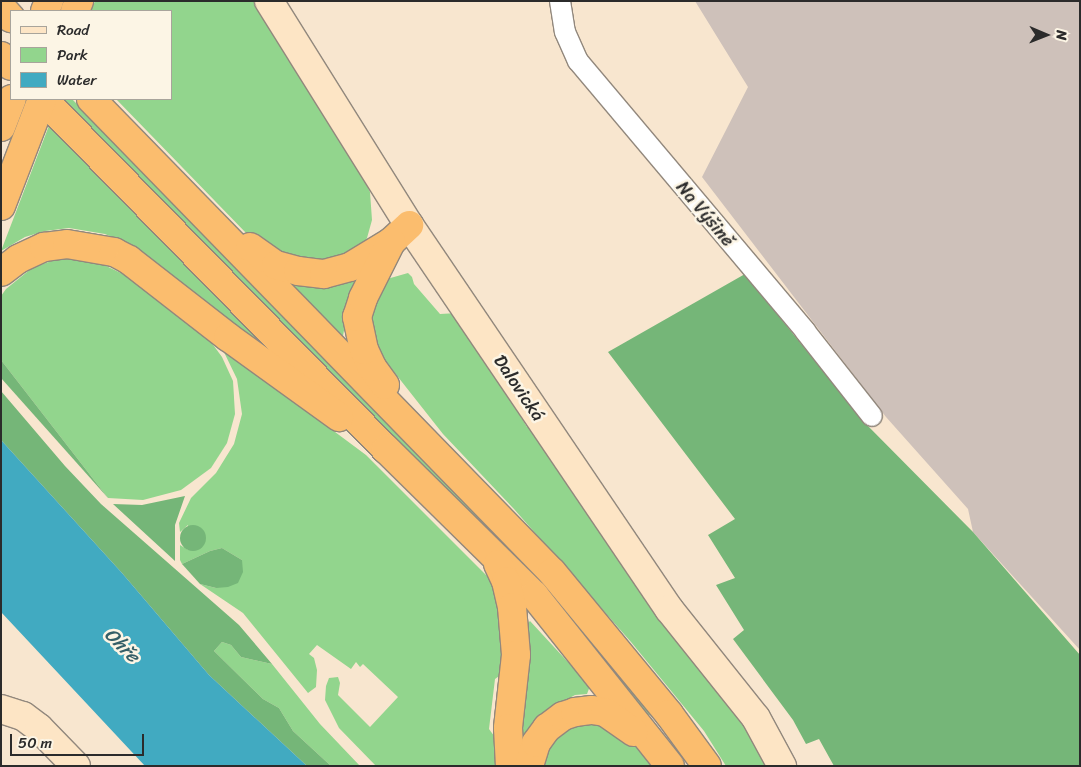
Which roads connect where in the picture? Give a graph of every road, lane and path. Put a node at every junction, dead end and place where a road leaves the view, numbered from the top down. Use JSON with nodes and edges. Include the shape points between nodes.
{"nodes":[{"id":1,"x":268,"y":1,"type":"edge"},
{"id":2,"x":560,"y":1,"type":"edge"},
{"id":3,"x":1,"y":7,"type":"edge"},
{"id":4,"x":10,"y":17,"type":"edge"},
{"id":5,"x":1,"y":56,"type":"edge"},
{"id":6,"x":10,"y":65,"type":"edge"},
{"id":7,"x":12,"y":100,"type":"edge"},
{"id":8,"x":43,"y":100,"type":"edge"},
{"id":9,"x":44,"y":100,"type":"edge"},
{"id":10,"x":92,"y":100,"type":"edge"},
{"id":11,"x":1,"y":127,"type":"edge"},
{"id":12,"x":1,"y":206,"type":"edge"},
{"id":13,"x":197,"y":207,"type":"junction"},
{"id":14,"x":400,"y":233,"type":"junction"},
{"id":15,"x":1,"y":272,"type":"edge"},
{"id":16,"x":872,"y":416,"type":"dead end"},
{"id":17,"x":425,"y":441,"type":"junction"},
{"id":18,"x":386,"y":449,"type":"junction"},
{"id":19,"x":496,"y":558,"type":"junction"},
{"id":20,"x":1,"y":709,"type":"edge"},
{"id":21,"x":663,"y":757,"type":"edge"},
{"id":22,"x":76,"y":766,"type":"edge"},
{"id":23,"x":510,"y":766,"type":"edge"},
{"id":24,"x":529,"y":766,"type":"edge"},
{"id":25,"x":708,"y":766,"type":"edge"},
{"id":26,"x":782,"y":766,"type":"edge"}],
"edges":[{"from":1,"to":14,"type":"street","name":"Dalovická"},
{"from":2,"to":16,"type":"street","name":"Na Výšině","via":[[564,32],[578,61],[805,331]]},
{"from":3,"to":4,"type":"highway"},
{"from":5,"to":6,"type":"highway"},
{"from":7,"to":11,"type":"highway"},
{"from":8,"to":12,"type":"highway"},
{"from":9,"to":18,"type":"highway"},
{"from":10,"to":13,"type":"highway"},
{"from":13,"to":14,"type":"highway","via":[[276,265],[298,271],[324,274],[350,267]]},
{"from":13,"to":17,"type":"highway"},
{"from":14,"to":17,"type":"highway","via":[[363,298],[357,317],[364,350],[372,366]]},
{"from":14,"to":26,"type":"street","name":"Dalovická","via":[[669,609],[756,718]]},
{"from":15,"to":18,"type":"highway","via":[[18,259],[44,247],[67,244],[114,252],[136,264],[312,400]]},
{"from":17,"to":25,"type":"highway","via":[[552,572]]},
{"from":18,"to":19,"type":"highway"},
{"from":19,"to":21,"type":"highway","via":[[534,595]]},
{"from":19,"to":23,"type":"highway","via":[[512,607],[516,655],[508,728]]},
{"from":20,"to":22,"type":"street","via":[[23,716],[39,728]]},
{"from":21,"to":24,"type":"highway","via":[[605,712],[592,710],[563,716],[547,728],[536,743]]}]}
